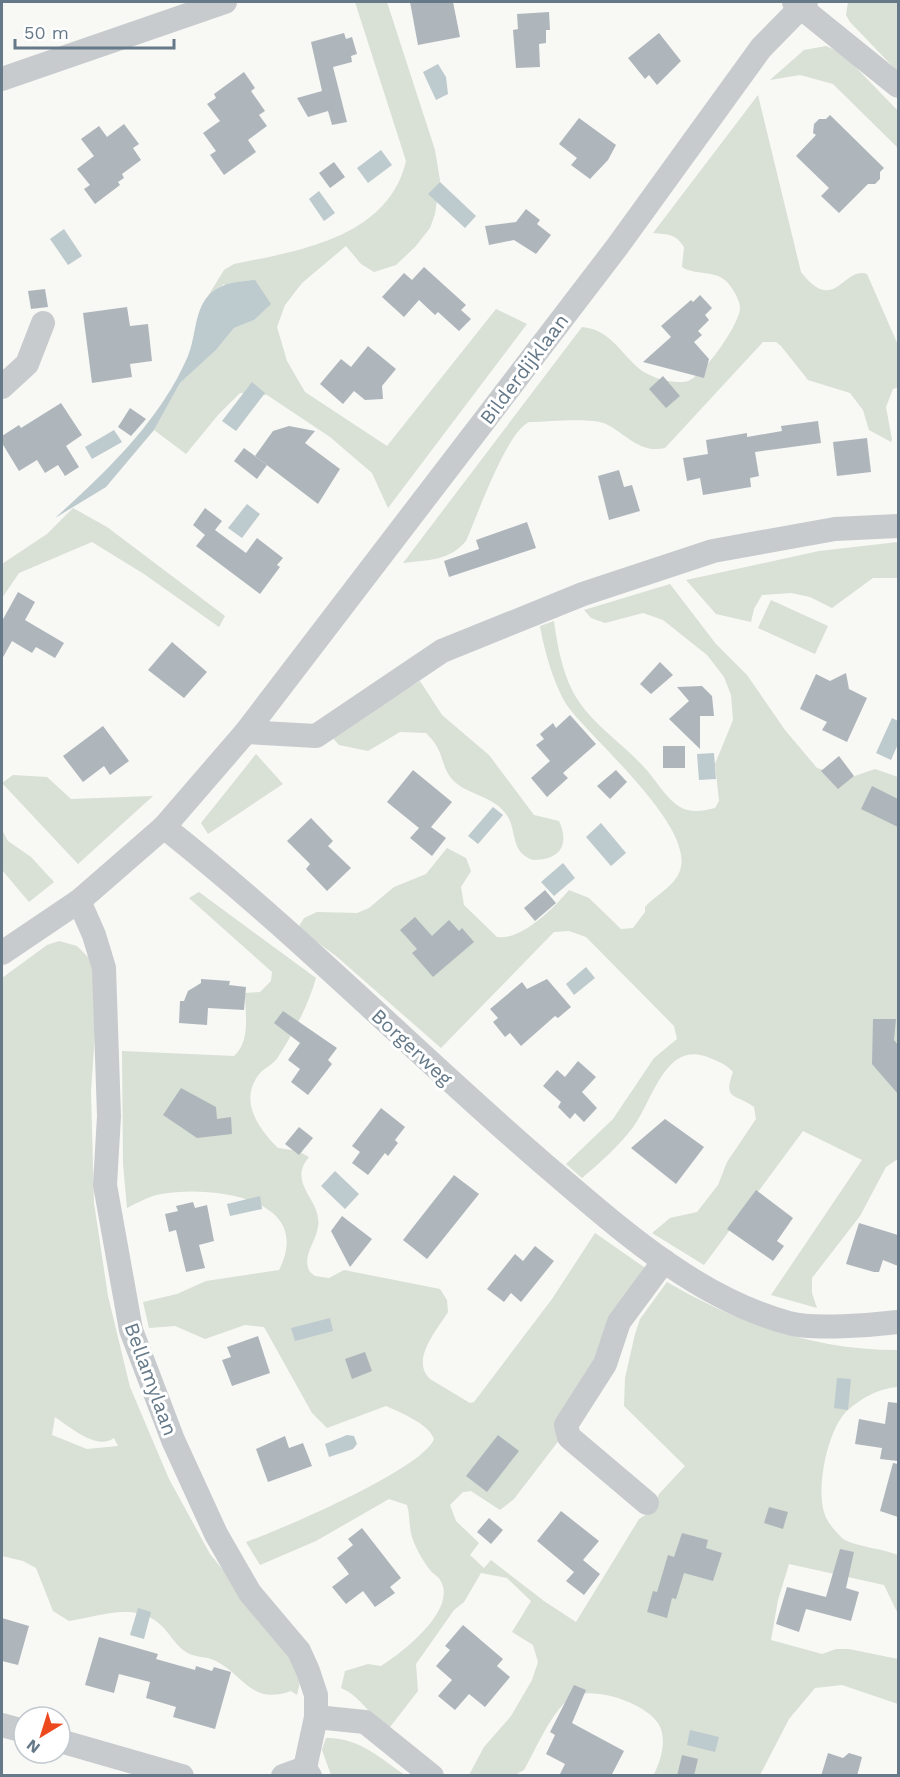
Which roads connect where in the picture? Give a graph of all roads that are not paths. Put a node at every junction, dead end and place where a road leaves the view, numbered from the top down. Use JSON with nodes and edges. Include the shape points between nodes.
{"nodes":[{"id":1,"x":225,"y":2,"type":"edge"},
{"id":2,"x":800,"y":3,"type":"edge"},
{"id":3,"x":2,"y":79,"type":"edge"},
{"id":4,"x":898,"y":86,"type":"edge"},
{"id":5,"x":43,"y":323,"type":"dead end"},
{"id":6,"x":2,"y":387,"type":"edge"},
{"id":7,"x":898,"y":526,"type":"edge"},
{"id":8,"x":246,"y":732,"type":"junction"},
{"id":9,"x":164,"y":827,"type":"junction"},
{"id":10,"x":79,"y":901,"type":"junction"},
{"id":11,"x":2,"y":954,"type":"edge"},
{"id":12,"x":664,"y":1261,"type":"junction"},
{"id":13,"x":898,"y":1322,"type":"edge"},
{"id":14,"x":647,"y":1503,"type":"dead end"},
{"id":15,"x":316,"y":1716,"type":"junction"},
{"id":16,"x":72,"y":1744,"type":"edge"},
{"id":17,"x":299,"y":1773,"type":"edge"},
{"id":18,"x":182,"y":1776,"type":"edge"},
{"id":19,"x":432,"y":1776,"type":"edge"}],
"edges":[{"from":1,"to":3,"type":"street"},
{"from":2,"to":4,"type":"street"},
{"from":2,"to":8,"type":"street","name":"Bilderdijklaan","via":[[761,48],[617,247]]},
{"from":5,"to":6,"type":"street","via":[[27,364]]},
{"from":7,"to":8,"type":"street","via":[[835,529],[713,551],[583,594],[442,651],[316,736]]},
{"from":8,"to":9,"type":"street","name":"Bilderdijklaan"},
{"from":9,"to":10,"type":"street","name":"Bilderdijklaan"},
{"from":9,"to":12,"type":"street","name":"Borgerweg","via":[[321,961],[477,1106]]},
{"from":10,"to":11,"type":"street","name":"Bilderdijklaan"},
{"from":10,"to":15,"type":"street","name":"Bellamylaan","via":[[104,968],[109,1116],[105,1185],[131,1330],[173,1440],[216,1534],[250,1593],[299,1651],[316,1695]]},
{"from":12,"to":13,"type":"street","name":"Borgerweg","via":[[724,1298],[791,1324],[870,1326]]},
{"from":12,"to":14,"type":"street","via":[[619,1322],[605,1364],[566,1425],[569,1437]]},
{"from":15,"to":17,"type":"street","name":"Bellamylaan"},
{"from":15,"to":19,"type":"street","via":[[365,1722]]},
{"from":16,"to":18,"type":"street"}]}
